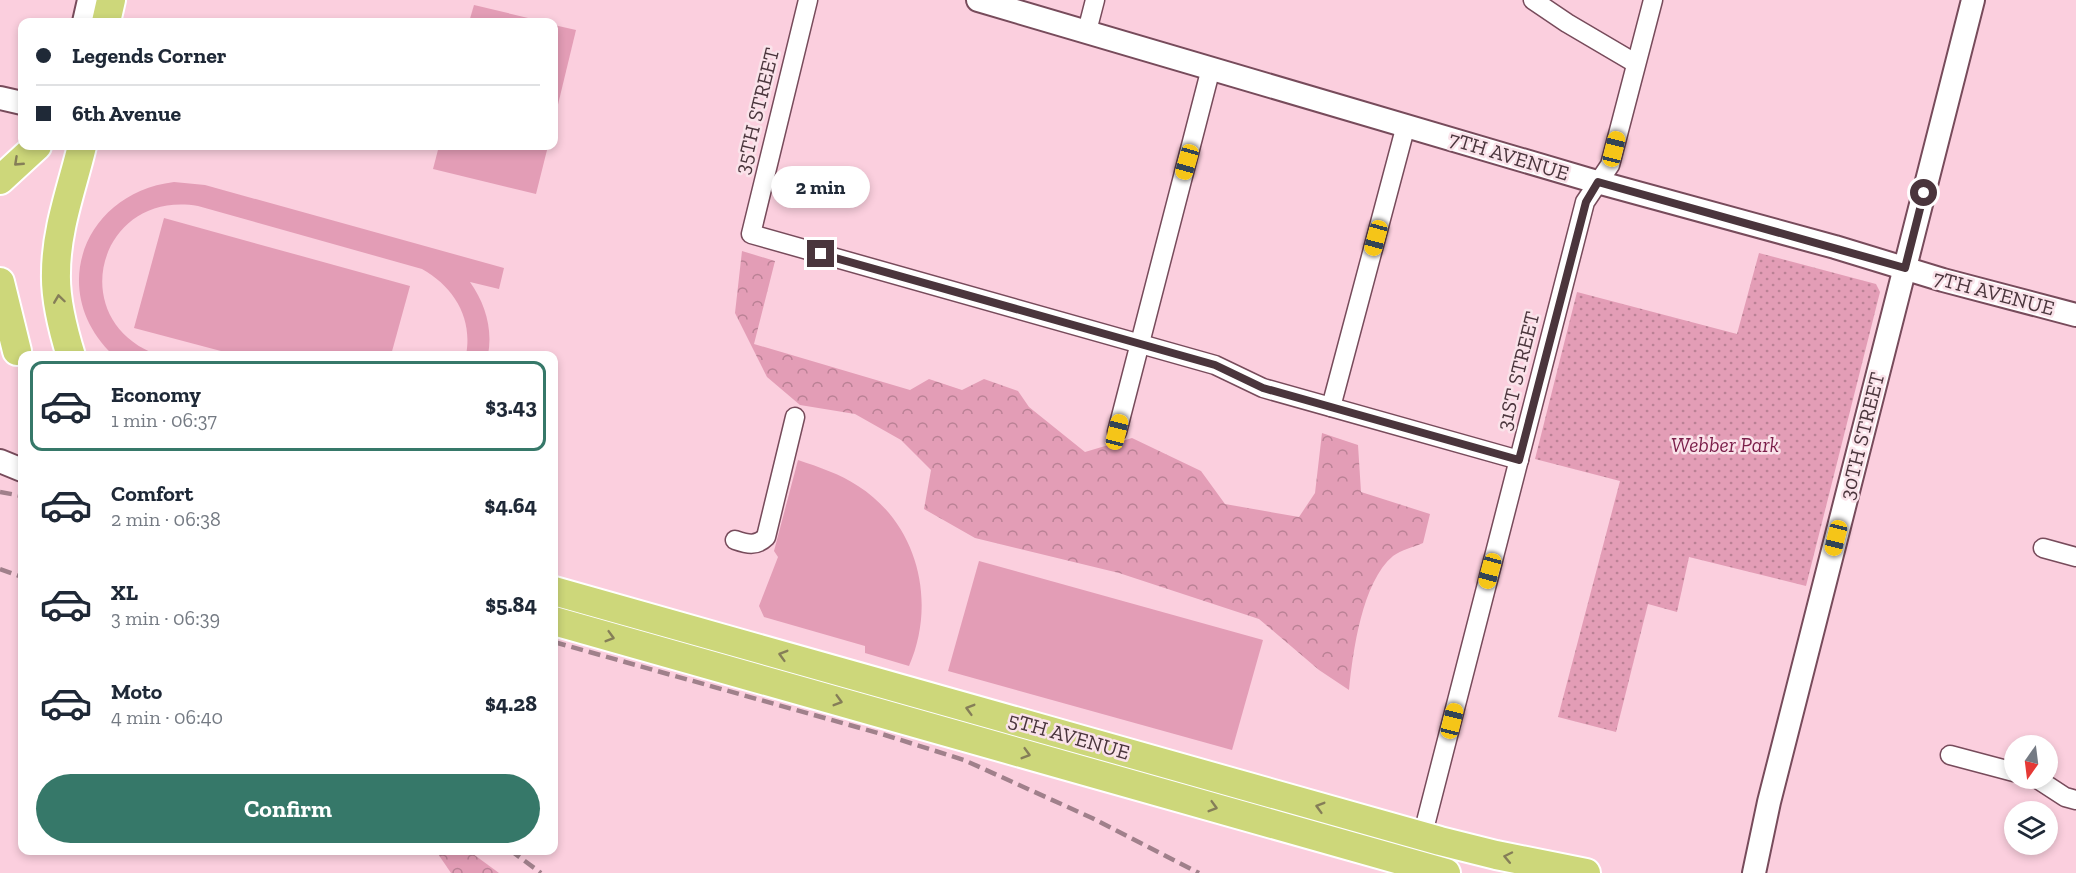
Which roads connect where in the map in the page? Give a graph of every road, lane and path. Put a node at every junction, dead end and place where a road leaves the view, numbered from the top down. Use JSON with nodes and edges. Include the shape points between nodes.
{"nodes":[{"id":1,"x":89,"y":0,"type":"edge"},
{"id":2,"x":111,"y":0,"type":"edge"},
{"id":3,"x":808,"y":0,"type":"edge"},
{"id":4,"x":978,"y":0,"type":"edge"},
{"id":5,"x":1095,"y":0,"type":"edge"},
{"id":6,"x":1533,"y":0,"type":"edge"},
{"id":7,"x":1653,"y":0,"type":"edge"},
{"id":8,"x":1973,"y":0,"type":"edge"},
{"id":9,"x":85,"y":18,"type":"edge"},
{"id":10,"x":106,"y":18,"type":"edge"},
{"id":11,"x":1087,"y":31,"type":"junction"},
{"id":12,"x":1635,"y":63,"type":"junction"},
{"id":13,"x":1211,"y":68,"type":"junction"},
{"id":14,"x":0,"y":98,"type":"edge"},
{"id":15,"x":18,"y":102,"type":"edge"},
{"id":16,"x":1406,"y":125,"type":"junction"},
{"id":17,"x":33,"y":150,"type":"edge"},
{"id":18,"x":81,"y":150,"type":"edge"},
{"id":19,"x":0,"y":180,"type":"edge"},
{"id":20,"x":1598,"y":182,"type":"junction"},
{"id":21,"x":1905,"y":268,"type":"junction"},
{"id":22,"x":0,"y":282,"type":"edge"},
{"id":23,"x":0,"y":313,"type":"edge"},
{"id":24,"x":2076,"y":315,"type":"edge"},
{"id":25,"x":1139,"y":343,"type":"junction"},
{"id":26,"x":18,"y":351,"type":"edge"},
{"id":27,"x":69,"y":351,"type":"edge"},
{"id":28,"x":18,"y":353,"type":"edge"},
{"id":29,"x":1331,"y":407,"type":"junction"},
{"id":30,"x":795,"y":417,"type":"dead end"},
{"id":31,"x":1117,"y":432,"type":"dead end"},
{"id":32,"x":1519,"y":460,"type":"junction"},
{"id":33,"x":0,"y":461,"type":"edge"},
{"id":34,"x":18,"y":468,"type":"edge"},
{"id":35,"x":735,"y":540,"type":"dead end"},
{"id":36,"x":2043,"y":548,"type":"dead end"},
{"id":37,"x":2076,"y":557,"type":"edge"},
{"id":38,"x":558,"y":592,"type":"edge"},
{"id":39,"x":558,"y":622,"type":"edge"},
{"id":40,"x":1950,"y":754,"type":"dead end"},
{"id":41,"x":2004,"y":769,"type":"edge"},
{"id":42,"x":2053,"y":789,"type":"edge"},
{"id":43,"x":2076,"y":800,"type":"edge"},
{"id":44,"x":1422,"y":836,"type":"junction"},
{"id":45,"x":1414,"y":864,"type":"junction"},
{"id":46,"x":1446,"y":873,"type":"edge"},
{"id":47,"x":1586,"y":873,"type":"edge"},
{"id":48,"x":1754,"y":873,"type":"edge"}],
"edges":[{"from":1,"to":9,"type":"street"},
{"from":2,"to":10,"type":"main road"},
{"from":3,"to":25,"type":"street","name":"35TH STREET","via":[[751,234]]},
{"from":4,"to":11,"type":"street","name":"7TH AVENUE"},
{"from":5,"to":11,"type":"street"},
{"from":6,"to":12,"type":"street"},
{"from":7,"to":12,"type":"street","name":"31ST STREET"},
{"from":8,"to":21,"type":"street","name":"30TH STREET"},
{"from":11,"to":13,"type":"street","name":"7TH AVENUE"},
{"from":12,"to":20,"type":"street","name":"31ST STREET","via":[[1610,165]]},
{"from":13,"to":16,"type":"street","name":"7TH AVENUE"},
{"from":13,"to":25,"type":"street"},
{"from":14,"to":15,"type":"street"},
{"from":16,"to":20,"type":"street","name":"7TH AVENUE"},
{"from":16,"to":29,"type":"street"},
{"from":17,"to":19,"type":"main road","one_way":true},
{"from":27,"to":18,"type":"main road","one_way":true,"via":[[55,275],[62,219]]},
{"from":20,"to":21,"type":"street","name":"7TH AVENUE"},
{"from":20,"to":32,"type":"street","name":"31ST STREET","via":[[1586,202]]},
{"from":21,"to":24,"type":"street","name":"7TH AVENUE"},
{"from":21,"to":48,"type":"street","name":"30TH STREET"},
{"from":22,"to":26,"type":"main road"},
{"from":23,"to":28,"type":"main road"},
{"from":25,"to":29,"type":"street","via":[[1215,365],[1263,388]]},
{"from":25,"to":31,"type":"street"},
{"from":29,"to":32,"type":"street"},
{"from":30,"to":35,"type":"street","via":[[766,537],[753,544]]},
{"from":32,"to":44,"type":"street","name":"31ST STREET"},
{"from":33,"to":34,"type":"street"},
{"from":36,"to":37,"type":"street"},
{"from":44,"to":38,"type":"main road","name":"5TH AVENUE","one_way":true},
{"from":39,"to":45,"type":"main road","name":"5TH AVENUE","one_way":true},
{"from":40,"to":41,"type":"street"},
{"from":42,"to":43,"type":"street"},
{"from":44,"to":45,"type":"street","name":"31ST STREET"},
{"from":47,"to":44,"type":"main road","name":"5TH AVENUE","one_way":true},
{"from":45,"to":46,"type":"main road","name":"5TH AVENUE"}]}
